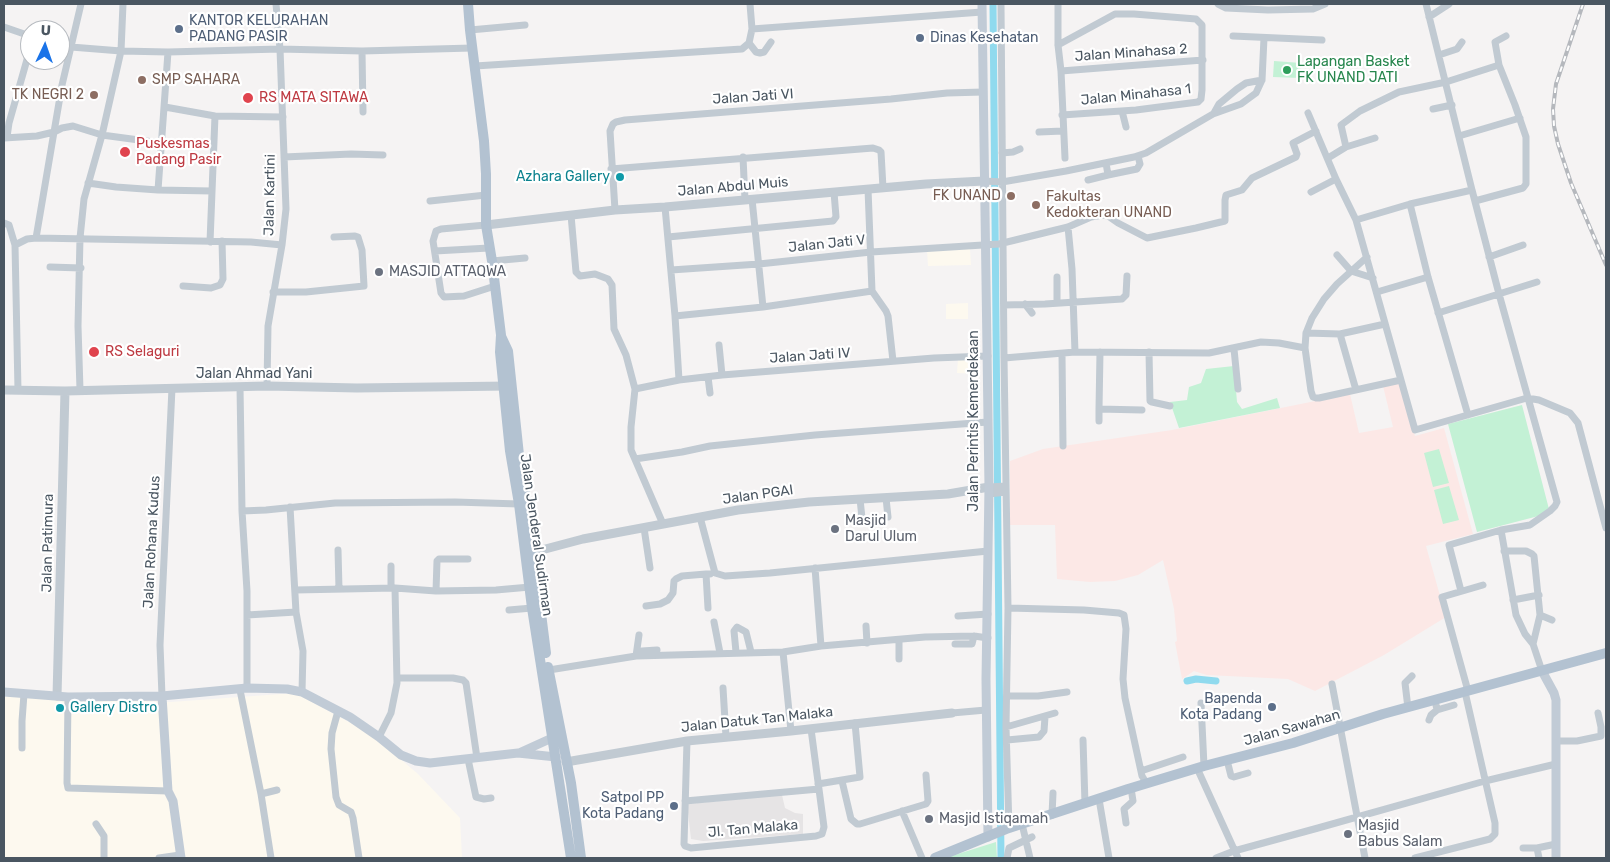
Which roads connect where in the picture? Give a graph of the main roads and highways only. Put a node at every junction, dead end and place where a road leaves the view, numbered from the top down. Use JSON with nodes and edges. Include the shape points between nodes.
{"nodes":[{"id":1,"x":468,"y":4,"type":"edge"},
{"id":2,"x":982,"y":8,"type":"edge"},
{"id":3,"x":507,"y":386,"type":"junction"},
{"id":4,"x":1606,"y":653,"type":"edge"},
{"id":5,"x":1542,"y":671,"type":"junction"},
{"id":6,"x":4,"y":692,"type":"edge"},
{"id":7,"x":162,"y":696,"type":"junction"},
{"id":8,"x":552,"y":738,"type":"junction"},
{"id":9,"x":518,"y":753,"type":"junction"},
{"id":10,"x":556,"y":757,"type":"junction"},
{"id":11,"x":990,"y":836,"type":"junction"},
{"id":12,"x":180,"y":857,"type":"edge"},
{"id":13,"x":571,"y":858,"type":"edge"},
{"id":14,"x":581,"y":858,"type":"edge"},
{"id":15,"x":935,"y":858,"type":"edge"},
{"id":16,"x":1556,"y":858,"type":"edge"}],
"edges":[{"from":1,"to":3,"type":"main road","name":"Jalan Jenderal Sudirman","via":[[482,116],[486,225],[501,335],[500,352]]},
{"from":2,"to":11,"type":"main road","name":"Jalan Perintis Kemerdekaan","via":[[988,244],[988,422],[997,490],[988,551],[986,710]]},
{"from":3,"to":8,"type":"main road","name":"Jalan Jenderal Sudirman","via":[[512,467]]},
{"from":3,"to":14,"type":"main road"},
{"from":4,"to":5,"type":"main road","name":"Jalan Sawahan"},
{"from":5,"to":11,"type":"main road","name":"Jalan Sawahan","via":[[1466,691],[1436,705],[1408,708],[1201,767]]},
{"from":5,"to":16,"type":"main road","via":[[1555,696]]},
{"from":6,"to":7,"type":"main road","via":[[68,697]]},
{"from":7,"to":9,"type":"main road","via":[[271,688],[302,692],[350,717],[401,755],[416,762]]},
{"from":7,"to":12,"type":"main road","via":[[168,791],[173,801]]},
{"from":8,"to":9,"type":"main road"},
{"from":8,"to":10,"type":"main road","name":"Jalan Jenderal Sudirman"},
{"from":9,"to":10,"type":"main road"},
{"from":10,"to":13,"type":"main road","name":"Jalan Jenderal Sudirman"},
{"from":11,"to":15,"type":"main road","name":"Jalan Sawahan"}]}
